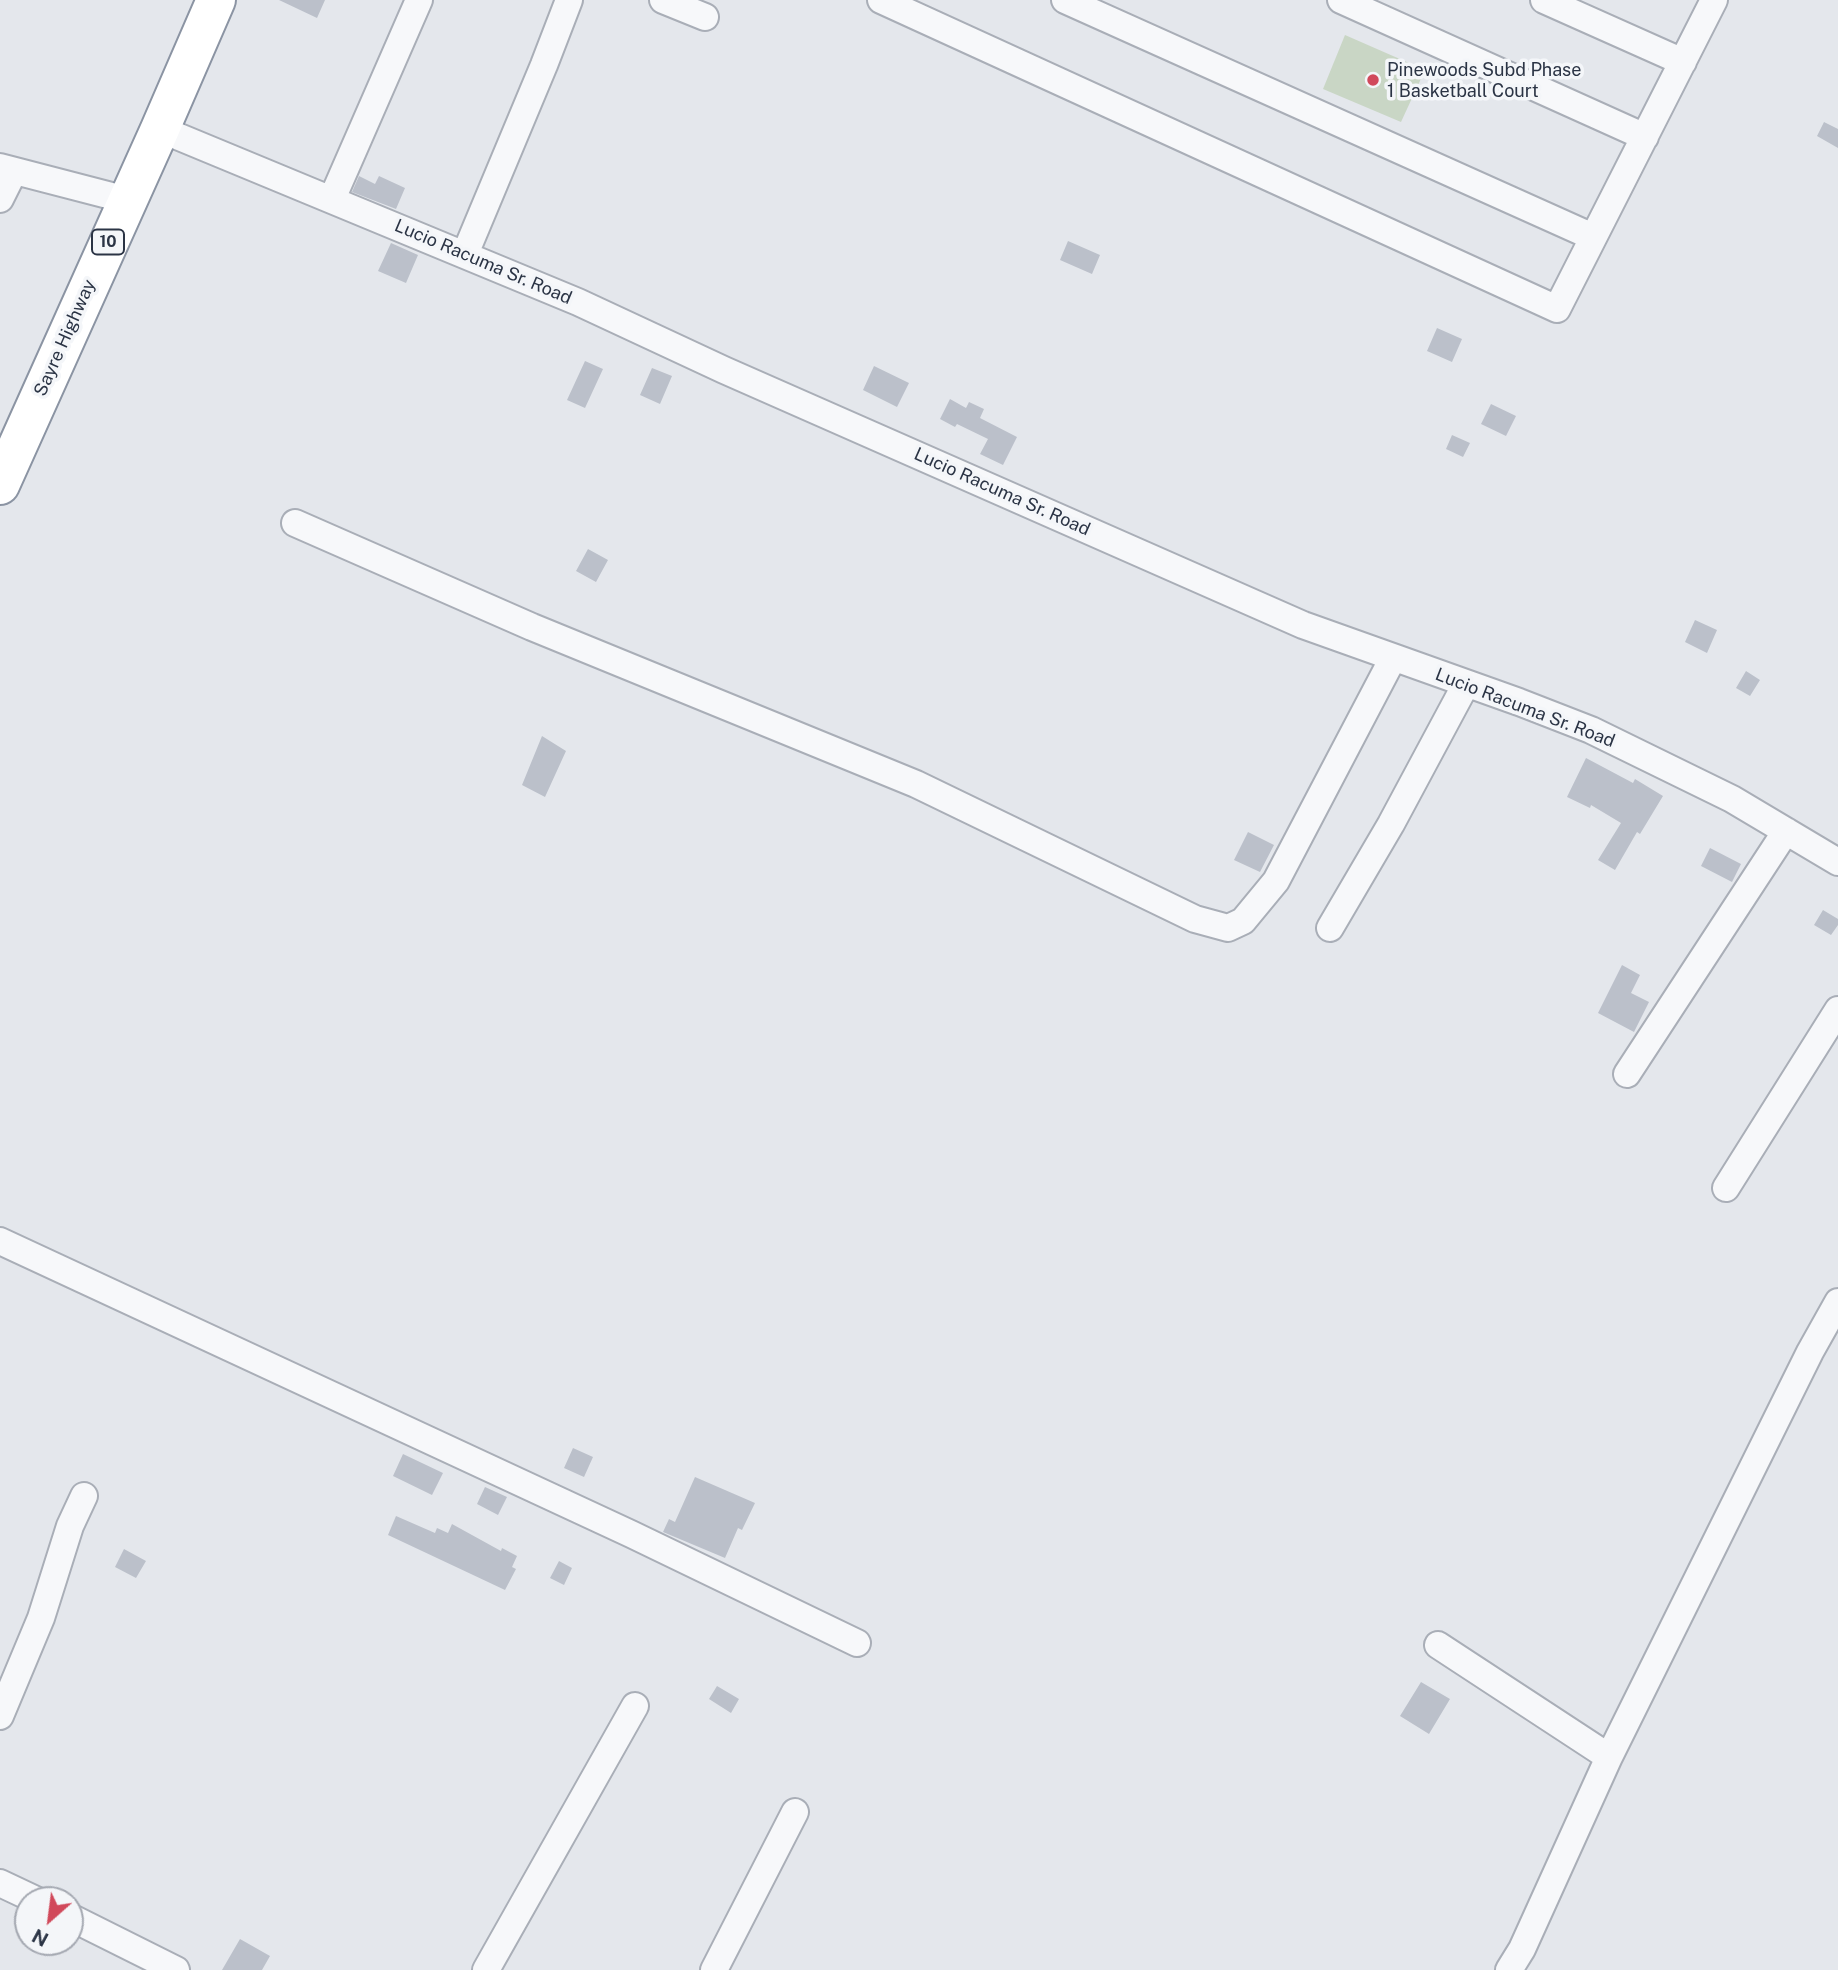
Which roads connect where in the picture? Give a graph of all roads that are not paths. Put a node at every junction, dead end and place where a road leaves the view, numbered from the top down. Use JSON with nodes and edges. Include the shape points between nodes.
{"nodes":[{"id":1,"x":216,"y":0,"type":"edge"},
{"id":2,"x":419,"y":0,"type":"edge"},
{"id":3,"x":569,"y":0,"type":"edge"},
{"id":4,"x":663,"y":0,"type":"edge"},
{"id":5,"x":881,"y":0,"type":"edge"},
{"id":6,"x":1065,"y":0,"type":"edge"},
{"id":7,"x":1341,"y":0,"type":"edge"},
{"id":8,"x":1544,"y":0,"type":"edge"},
{"id":9,"x":1714,"y":0,"type":"edge"},
{"id":10,"x":705,"y":17,"type":"dead end"},
{"id":11,"x":1683,"y":62,"type":"junction"},
{"id":12,"x":160,"y":129,"type":"junction"},
{"id":13,"x":1645,"y":137,"type":"junction"},
{"id":14,"x":7,"y":169,"type":"edge"},
{"id":15,"x":0,"y":199,"type":"edge"},
{"id":16,"x":332,"y":199,"type":"junction"},
{"id":17,"x":127,"y":200,"type":"junction"},
{"id":18,"x":1593,"y":237,"type":"junction"},
{"id":19,"x":465,"y":254,"type":"junction"},
{"id":20,"x":0,"y":485,"type":"edge"},
{"id":21,"x":295,"y":523,"type":"dead end"},
{"id":22,"x":1393,"y":658,"type":"junction"},
{"id":23,"x":1465,"y":684,"type":"junction"},
{"id":24,"x":1786,"y":831,"type":"junction"},
{"id":25,"x":1838,"y":862,"type":"edge"},
{"id":26,"x":1331,"y":928,"type":"dead end"},
{"id":27,"x":1838,"y":1010,"type":"edge"},
{"id":28,"x":1627,"y":1074,"type":"dead end"},
{"id":29,"x":1726,"y":1188,"type":"dead end"},
{"id":30,"x":0,"y":1241,"type":"edge"},
{"id":31,"x":1838,"y":1302,"type":"edge"},
{"id":32,"x":84,"y":1496,"type":"dead end"},
{"id":33,"x":857,"y":1643,"type":"dead end"},
{"id":34,"x":1438,"y":1646,"type":"dead end"},
{"id":35,"x":635,"y":1706,"type":"dead end"},
{"id":36,"x":0,"y":1716,"type":"edge"},
{"id":37,"x":1609,"y":1757,"type":"junction"},
{"id":38,"x":794,"y":1812,"type":"dead end"},
{"id":39,"x":84,"y":1924,"type":"edge"},
{"id":40,"x":176,"y":1970,"type":"edge"},
{"id":41,"x":486,"y":1970,"type":"edge"},
{"id":42,"x":713,"y":1970,"type":"edge"},
{"id":43,"x":1509,"y":1970,"type":"edge"}],
"edges":[{"from":1,"to":12,"type":"highway","name":"Sayre Highway","number":"10"},
{"from":2,"to":16,"type":"street"},
{"from":3,"to":19,"type":"street"},
{"from":4,"to":10,"type":"street"},
{"from":5,"to":18,"type":"street","via":[[1557,309]]},
{"from":6,"to":18,"type":"street"},
{"from":7,"to":13,"type":"street"},
{"from":8,"to":11,"type":"street"},
{"from":9,"to":11,"type":"street"},
{"from":11,"to":13,"type":"street"},
{"from":12,"to":16,"type":"street","name":"Lucio Racuma Sr. Road"},
{"from":12,"to":17,"type":"highway","name":"Sayre Highway","number":"10"},
{"from":13,"to":18,"type":"street"},
{"from":14,"to":15,"type":"street"},
{"from":14,"to":17,"type":"street"},
{"from":16,"to":19,"type":"street","name":"Lucio Racuma Sr. Road"},
{"from":17,"to":20,"type":"highway","name":"Sayre Highway","number":"10"},
{"from":19,"to":22,"type":"street","name":"Lucio Racuma Sr. Road","via":[[1204,583]]},
{"from":21,"to":22,"type":"street","via":[[532,627],[916,784],[1195,919],[1228,928],[1243,921],[1276,881]]},
{"from":22,"to":23,"type":"street","name":"Lucio Racuma Sr. Road"},
{"from":23,"to":24,"type":"street","name":"Lucio Racuma Sr. Road","via":[[1591,730],[1732,799]]},
{"from":23,"to":26,"type":"street"},
{"from":24,"to":25,"type":"street","name":"Lucio Racuma Sr. Road"},
{"from":24,"to":28,"type":"street"},
{"from":27,"to":29,"type":"street"},
{"from":30,"to":33,"type":"street"},
{"from":31,"to":37,"type":"street"},
{"from":32,"to":36,"type":"street","via":[[37,1629]]},
{"from":34,"to":37,"type":"street"},
{"from":35,"to":41,"type":"street"},
{"from":37,"to":43,"type":"street"},
{"from":38,"to":42,"type":"street"},
{"from":39,"to":40,"type":"street"}]}
